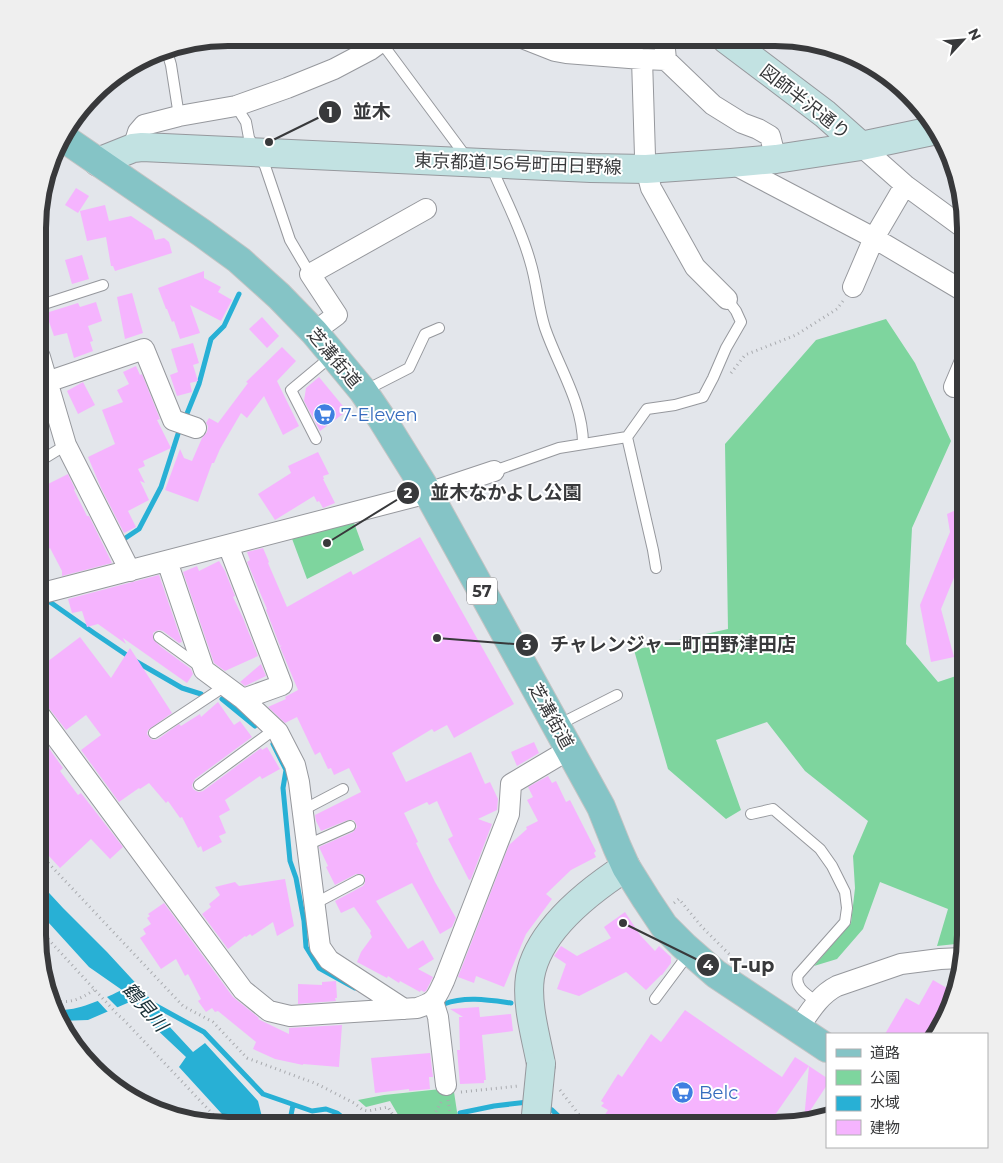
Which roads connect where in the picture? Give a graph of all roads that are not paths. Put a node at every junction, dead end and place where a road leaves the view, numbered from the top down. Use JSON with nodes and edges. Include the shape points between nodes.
{"nodes":[{"id":1,"x":375,"y":46,"type":"edge"},
{"id":2,"x":387,"y":46,"type":"edge"},
{"id":3,"x":542,"y":46,"type":"edge"},
{"id":4,"x":665,"y":46,"type":"edge"},
{"id":5,"x":735,"y":46,"type":"edge"},
{"id":6,"x":169,"y":56,"type":"edge"},
{"id":7,"x":642,"y":59,"type":"junction"},
{"id":8,"x":666,"y":60,"type":"junction"},
{"id":9,"x":236,"y":106,"type":"junction"},
{"id":10,"x":179,"y":116,"type":"junction"},
{"id":11,"x":929,"y":132,"type":"edge"},
{"id":12,"x":68,"y":142,"type":"edge"},
{"id":13,"x":861,"y":146,"type":"junction"},
{"id":14,"x":133,"y":148,"type":"junction"},
{"id":15,"x":256,"y":152,"type":"junction"},
{"id":16,"x":776,"y":159,"type":"junction"},
{"id":17,"x":98,"y":162,"type":"junction"},
{"id":18,"x":480,"y":163,"type":"junction"},
{"id":19,"x":731,"y":163,"type":"junction"},
{"id":20,"x":646,"y":169,"type":"junction"},
{"id":21,"x":905,"y":185,"type":"junction"},
{"id":22,"x":426,"y":210,"type":"dead end"},
{"id":23,"x":957,"y":222,"type":"edge"},
{"id":24,"x":874,"y":238,"type":"junction"},
{"id":25,"x":310,"y":274,"type":"junction"},
{"id":26,"x":103,"y":285,"type":"dead end"},
{"id":27,"x":853,"y":287,"type":"road end"},
{"id":28,"x":957,"y":287,"type":"edge"},
{"id":29,"x":727,"y":299,"type":"joint"},
{"id":30,"x":46,"y":303,"type":"edge"},
{"id":31,"x":439,"y":328,"type":"dead end"},
{"id":32,"x":314,"y":332,"type":"junction"},
{"id":33,"x":333,"y":355,"type":"junction"},
{"id":34,"x":957,"y":380,"type":"edge"},
{"id":35,"x":954,"y":387,"type":"dead end"},
{"id":36,"x":46,"y":390,"type":"edge"},
{"id":37,"x":363,"y":391,"type":"junction"},
{"id":38,"x":196,"y":428,"type":"dead end"},
{"id":39,"x":627,"y":437,"type":"junction"},
{"id":40,"x":316,"y":439,"type":"dead end"},
{"id":41,"x":583,"y":444,"type":"junction"},
{"id":42,"x":66,"y":445,"type":"junction"},
{"id":43,"x":46,"y":457,"type":"edge"},
{"id":44,"x":494,"y":471,"type":"joint"},
{"id":45,"x":428,"y":493,"type":"junction"},
{"id":46,"x":228,"y":545,"type":"junction"},
{"id":47,"x":167,"y":561,"type":"junction"},
{"id":48,"x":656,"y":568,"type":"dead end"},
{"id":49,"x":130,"y":571,"type":"junction"},
{"id":50,"x":46,"y":592,"type":"edge"},
{"id":51,"x":159,"y":637,"type":"dead end"},
{"id":52,"x":204,"y":670,"type":"junction"},
{"id":53,"x":225,"y":686,"type":"junction"},
{"id":54,"x":617,"y":695,"type":"dead end"},
{"id":55,"x":243,"y":699,"type":"junction"},
{"id":56,"x":46,"y":723,"type":"edge"},
{"id":57,"x":556,"y":725,"type":"junction"},
{"id":58,"x":275,"y":729,"type":"junction"},
{"id":59,"x":154,"y":733,"type":"dead end"},
{"id":60,"x":570,"y":750,"type":"junction"},
{"id":61,"x":199,"y":786,"type":"dead end"},
{"id":62,"x":343,"y":789,"type":"dead end"},
{"id":63,"x":303,"y":810,"type":"junction"},
{"id":64,"x":751,"y":814,"type":"dead end"},
{"id":65,"x":350,"y":826,"type":"dead end"},
{"id":66,"x":307,"y":845,"type":"junction"},
{"id":67,"x":626,"y":867,"type":"junction"},
{"id":68,"x":359,"y":880,"type":"dead end"},
{"id":69,"x":314,"y":904,"type":"junction"},
{"id":70,"x":690,"y":952,"type":"junction"},
{"id":71,"x":955,"y":958,"type":"edge"},
{"id":72,"x":655,"y":999,"type":"dead end"},
{"id":73,"x":433,"y":1001,"type":"junction"},
{"id":74,"x":817,"y":1002,"type":"junction"},
{"id":75,"x":404,"y":1008,"type":"junction"},
{"id":76,"x":798,"y":1029,"type":"junction"},
{"id":77,"x":826,"y":1047,"type":"edge"},
{"id":78,"x":446,"y":1085,"type":"dead end"},
{"id":79,"x":529,"y":1117,"type":"edge"}],
"edges":[{"from":1,"to":9,"type":"street","via":[[311,79]]},
{"from":2,"to":18,"type":"lane"},
{"from":3,"to":7,"type":"street","via":[[554,51]]},
{"from":4,"to":8,"type":"street"},
{"from":5,"to":13,"type":"main road","name":"図師半沢通り","via":[[825,114]]},
{"from":6,"to":10,"type":"lane"},
{"from":7,"to":8,"type":"street"},
{"from":7,"to":20,"type":"street"},
{"from":8,"to":16,"type":"street","via":[[713,105],[770,136]]},
{"from":9,"to":10,"type":"street"},
{"from":9,"to":15,"type":"lane","via":[[246,122],[248,138]]},
{"from":10,"to":14,"type":"street","via":[[144,125]]},
{"from":11,"to":13,"type":"main road","name":"東京都道156号町田日野線"},
{"from":12,"to":17,"type":"main road","name":"芝溝街道","number":"57"},
{"from":13,"to":16,"type":"main road","name":"東京都道156号町田日野線"},
{"from":13,"to":21,"type":"street"},
{"from":14,"to":15,"type":"main road","name":"東京都道156号町田日野線"},
{"from":14,"to":17,"type":"main road","name":"東京都道156号町田日野線"},
{"from":15,"to":18,"type":"main road","name":"東京都道156号町田日野線"},
{"from":15,"to":25,"type":"lane","via":[[290,240]]},
{"from":16,"to":19,"type":"main road","name":"東京都道156号町田日野線"},
{"from":17,"to":32,"type":"main road","name":"芝溝街道","number":"57","via":[[239,260]]},
{"from":18,"to":20,"type":"main road","name":"東京都道156号町田日野線"},
{"from":18,"to":41,"type":"lane","via":[[524,241],[545,327],[576,404]]},
{"from":19,"to":20,"type":"main road","name":"東京都道156号町田日野線"},
{"from":19,"to":24,"type":"street"},
{"from":20,"to":29,"type":"street","via":[[652,188],[695,267]]},
{"from":21,"to":23,"type":"street"},
{"from":21,"to":24,"type":"street"},
{"from":22,"to":25,"type":"street"},
{"from":24,"to":27,"type":"street"},
{"from":24,"to":28,"type":"street"},
{"from":25,"to":32,"type":"street","via":[[337,315]]},
{"from":26,"to":30,"type":"lane"},
{"from":29,"to":39,"type":"lane","via":[[740,322],[703,397],[647,409]]},
{"from":31,"to":37,"type":"lane","via":[[425,334],[409,368]]},
{"from":32,"to":33,"type":"main road","name":"芝溝街道","number":"57"},
{"from":33,"to":37,"type":"main road","name":"芝溝街道","number":"57"},
{"from":33,"to":40,"type":"lane","via":[[291,390]]},
{"from":34,"to":35,"type":"street"},
{"from":36,"to":38,"type":"street","via":[[144,348],[173,420]]},
{"from":36,"to":42,"type":"street"},
{"from":37,"to":45,"type":"main road","name":"芝溝街道","number":"57"},
{"from":39,"to":41,"type":"lane"},
{"from":39,"to":48,"type":"lane"},
{"from":41,"to":44,"type":"lane","via":[[559,448]]},
{"from":42,"to":43,"type":"lane"},
{"from":42,"to":49,"type":"street"},
{"from":44,"to":45,"type":"street"},
{"from":45,"to":46,"type":"street"},
{"from":45,"to":57,"type":"main road","name":"芝溝街道","number":"57"},
{"from":46,"to":47,"type":"street"},
{"from":46,"to":55,"type":"street","via":[[282,685]]},
{"from":47,"to":49,"type":"street"},
{"from":47,"to":52,"type":"street"},
{"from":49,"to":50,"type":"street"},
{"from":51,"to":52,"type":"lane"},
{"from":52,"to":53,"type":"street"},
{"from":53,"to":55,"type":"street"},
{"from":53,"to":59,"type":"lane"},
{"from":54,"to":57,"type":"lane"},
{"from":55,"to":58,"type":"street"},
{"from":56,"to":75,"type":"street","via":[[243,990],[270,1011],[290,1016]]},
{"from":57,"to":60,"type":"main road","name":"芝溝街道","number":"57"},
{"from":58,"to":61,"type":"lane"},
{"from":58,"to":63,"type":"street","via":[[295,765]]},
{"from":60,"to":67,"type":"main road","name":"芝溝街道","number":"57"},
{"from":60,"to":73,"type":"street","via":[[511,784],[509,814],[444,981]]},
{"from":62,"to":63,"type":"lane"},
{"from":63,"to":66,"type":"street"},
{"from":64,"to":74,"type":"lane","via":[[773,809],[820,849],[845,892],[845,922],[798,975],[801,990]]},
{"from":65,"to":66,"type":"lane"},
{"from":66,"to":69,"type":"street"},
{"from":67,"to":70,"type":"main road","name":"芝溝街道","number":"57","via":[[664,926]]},
{"from":67,"to":79,"type":"main road","bridge":true,"via":[[571,910],[554,928],[535,960],[530,996],[542,1064]]},
{"from":68,"to":69,"type":"lane"},
{"from":69,"to":75,"type":"street","via":[[320,947],[329,960]]},
{"from":70,"to":72,"type":"lane"},
{"from":70,"to":76,"type":"main road","name":"芝溝街道","number":"57","via":[[716,974]]},
{"from":71,"to":74,"type":"street","via":[[901,964],[837,986]]},
{"from":73,"to":75,"type":"street","via":[[417,1008]]},
{"from":73,"to":78,"type":"street"},
{"from":74,"to":76,"type":"street"},
{"from":76,"to":77,"type":"main road","name":"芝溝街道","number":"57"}]}
